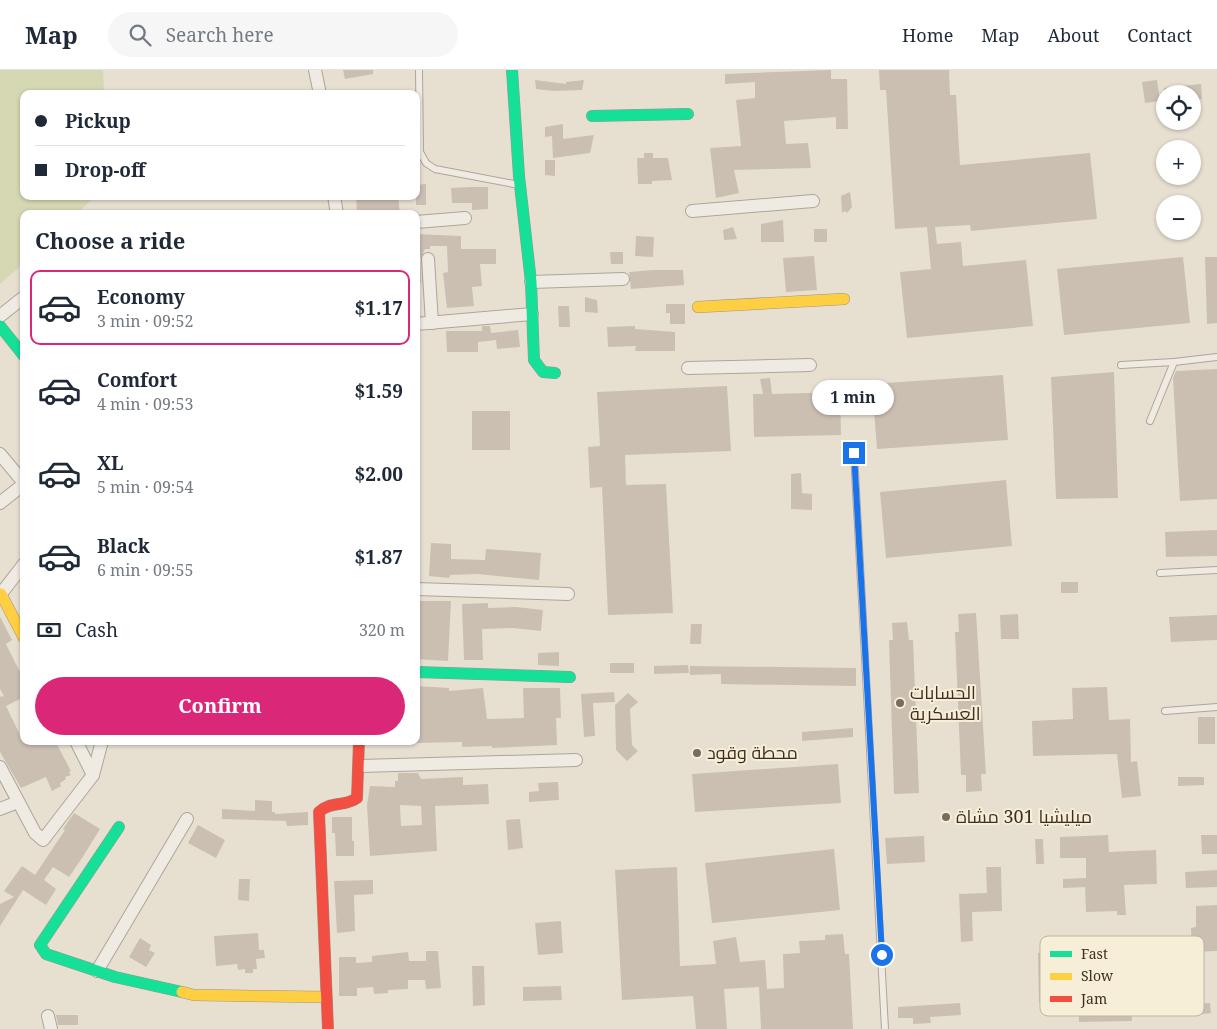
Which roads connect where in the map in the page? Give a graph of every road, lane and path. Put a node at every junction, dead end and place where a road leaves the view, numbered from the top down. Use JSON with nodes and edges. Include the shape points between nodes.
{"nodes":[{"id":1,"x":315,"y":70,"type":"edge"},
{"id":2,"x":419,"y":70,"type":"edge"},
{"id":3,"x":512,"y":70,"type":"edge"},
{"id":4,"x":319,"y":90,"type":"edge"},
{"id":5,"x":419,"y":90,"type":"edge"},
{"id":6,"x":688,"y":114,"type":"dead end"},
{"id":7,"x":592,"y":116,"type":"dead end"},
{"id":8,"x":420,"y":152,"type":"edge"},
{"id":9,"x":520,"y":185,"type":"junction"},
{"id":10,"x":813,"y":201,"type":"dead end"},
{"id":11,"x":692,"y":211,"type":"dead end"},
{"id":12,"x":465,"y":218,"type":"dead end"},
{"id":13,"x":420,"y":222,"type":"edge"},
{"id":14,"x":428,"y":259,"type":"dead end"},
{"id":15,"x":623,"y":279,"type":"dead end"},
{"id":16,"x":531,"y":282,"type":"junction"},
{"id":17,"x":844,"y":299,"type":"dead end"},
{"id":18,"x":20,"y":300,"type":"edge"},
{"id":19,"x":698,"y":307,"type":"dead end"},
{"id":20,"x":532,"y":314,"type":"junction"},
{"id":21,"x":0,"y":316,"type":"edge"},
{"id":22,"x":432,"y":323,"type":"junction"},
{"id":23,"x":420,"y":324,"type":"edge"},
{"id":24,"x":0,"y":326,"type":"edge"},
{"id":25,"x":20,"y":351,"type":"edge"},
{"id":26,"x":1217,"y":357,"type":"edge"},
{"id":27,"x":1174,"y":362,"type":"junction"},
{"id":28,"x":810,"y":364,"type":"dead end"},
{"id":29,"x":1121,"y":365,"type":"dead end"},
{"id":30,"x":688,"y":368,"type":"dead end"},
{"id":31,"x":555,"y":373,"type":"dead end"},
{"id":32,"x":1150,"y":421,"type":"dead end"},
{"id":33,"x":854,"y":453,"type":"dead end"},
{"id":34,"x":0,"y":454,"type":"edge"},
{"id":35,"x":20,"y":479,"type":"edge"},
{"id":36,"x":20,"y":487,"type":"edge"},
{"id":37,"x":0,"y":503,"type":"edge"},
{"id":38,"x":20,"y":568,"type":"edge"},
{"id":39,"x":1217,"y":570,"type":"edge"},
{"id":40,"x":1160,"y":573,"type":"dead end"},
{"id":41,"x":2,"y":588,"type":"edge"},
{"id":42,"x":420,"y":589,"type":"edge"},
{"id":43,"x":568,"y":594,"type":"dead end"},
{"id":44,"x":20,"y":629,"type":"edge"},
{"id":45,"x":420,"y":672,"type":"edge"},
{"id":46,"x":570,"y":677,"type":"dead end"},
{"id":47,"x":1217,"y":707,"type":"edge"},
{"id":48,"x":1165,"y":711,"type":"dead end"},
{"id":49,"x":78,"y":745,"type":"edge"},
{"id":50,"x":101,"y":745,"type":"edge"},
{"id":51,"x":359,"y":745,"type":"edge"},
{"id":52,"x":576,"y":760,"type":"dead end"},
{"id":53,"x":360,"y":766,"type":"junction"},
{"id":54,"x":0,"y":767,"type":"edge"},
{"id":55,"x":93,"y":775,"type":"junction"},
{"id":56,"x":18,"y":802,"type":"junction"},
{"id":57,"x":0,"y":809,"type":"edge"},
{"id":58,"x":187,"y":819,"type":"dead end"},
{"id":59,"x":119,"y":828,"type":"dead end"},
{"id":60,"x":97,"y":971,"type":"junction"},
{"id":61,"x":326,"y":997,"type":"junction"},
{"id":62,"x":328,"y":1029,"type":"edge"},
{"id":63,"x":885,"y":1029,"type":"edge"}],
"edges":[{"from":1,"to":4,"type":"street"},
{"from":2,"to":5,"type":"lane"},
{"from":3,"to":9,"type":"street"},
{"from":6,"to":7,"type":"street"},
{"from":8,"to":9,"type":"lane","via":[[426,163],[436,168]]},
{"from":9,"to":16,"type":"street"},
{"from":10,"to":11,"type":"street"},
{"from":12,"to":13,"type":"street"},
{"from":14,"to":22,"type":"street"},
{"from":15,"to":16,"type":"street"},
{"from":16,"to":20,"type":"street"},
{"from":17,"to":19,"type":"street"},
{"from":18,"to":21,"type":"street"},
{"from":20,"to":22,"type":"street"},
{"from":20,"to":31,"type":"street","via":[[534,360],[543,372]]},
{"from":22,"to":23,"type":"street"},
{"from":24,"to":25,"type":"street"},
{"from":26,"to":27,"type":"lane"},
{"from":27,"to":29,"type":"lane"},
{"from":27,"to":32,"type":"lane"},
{"from":28,"to":30,"type":"street"},
{"from":33,"to":63,"type":"lane"},
{"from":34,"to":35,"type":"street"},
{"from":36,"to":37,"type":"street"},
{"from":38,"to":41,"type":"street"},
{"from":39,"to":40,"type":"lane"},
{"from":41,"to":44,"type":"street"},
{"from":42,"to":43,"type":"street"},
{"from":45,"to":46,"type":"street"},
{"from":47,"to":48,"type":"lane"},
{"from":49,"to":55,"type":"street"},
{"from":50,"to":55,"type":"street"},
{"from":51,"to":53,"type":"street"},
{"from":52,"to":53,"type":"street"},
{"from":53,"to":61,"type":"street","via":[[357,798],[350,803],[327,805],[319,812]]},
{"from":54,"to":56,"type":"street"},
{"from":55,"to":56,"type":"street","via":[[43,840],[35,833]]},
{"from":56,"to":57,"type":"street"},
{"from":58,"to":60,"type":"street"},
{"from":59,"to":60,"type":"street","via":[[40,945],[46,954]]},
{"from":60,"to":61,"type":"street","via":[[194,995]]},
{"from":61,"to":62,"type":"street"}]}
